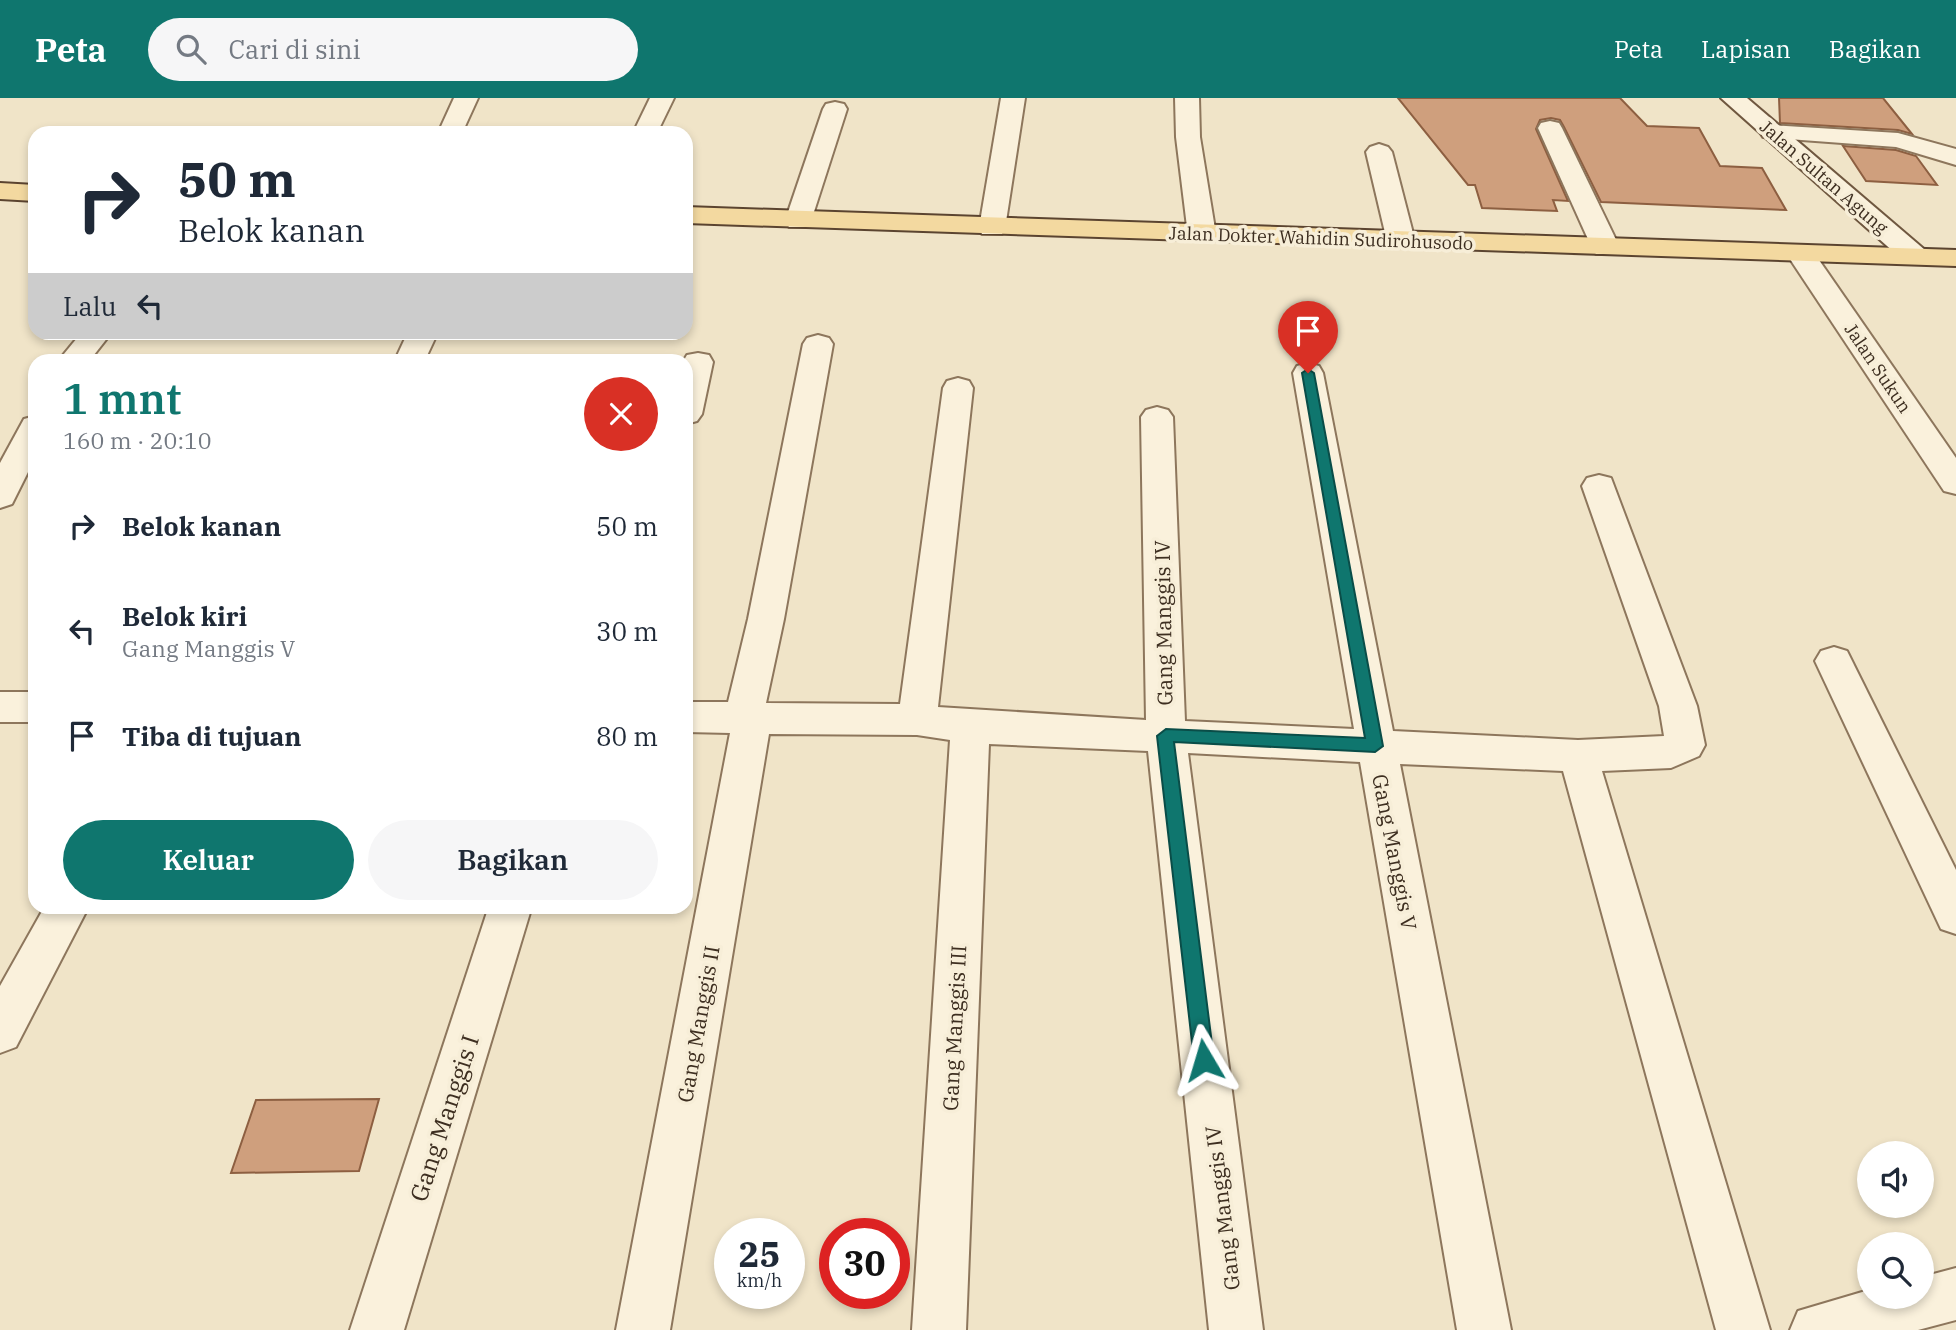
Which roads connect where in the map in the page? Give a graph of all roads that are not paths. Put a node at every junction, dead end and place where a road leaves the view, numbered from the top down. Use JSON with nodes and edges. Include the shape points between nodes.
{"nodes":[{"id":1,"x":466,"y":98,"type":"edge"},
{"id":2,"x":662,"y":98,"type":"edge"},
{"id":3,"x":1013,"y":98,"type":"edge"},
{"id":4,"x":1733,"y":98,"type":"edge"},
{"id":5,"x":1188,"y":100,"type":"edge"},
{"id":6,"x":835,"y":108,"type":"dead end"},
{"id":7,"x":453,"y":126,"type":"edge"},
{"id":8,"x":648,"y":126,"type":"edge"},
{"id":9,"x":1550,"y":128,"type":"dead end"},
{"id":10,"x":1772,"y":132,"type":"junction"},
{"id":11,"x":1379,"y":152,"type":"dead end"},
{"id":12,"x":1956,"y":157,"type":"edge"},
{"id":13,"x":0,"y":191,"type":"edge"},
{"id":14,"x":28,"y":193,"type":"edge"},
{"id":15,"x":693,"y":215,"type":"edge"},
{"id":16,"x":798,"y":221,"type":"junction"},
{"id":17,"x":992,"y":228,"type":"junction"},
{"id":18,"x":1202,"y":235,"type":"junction"},
{"id":19,"x":1401,"y":241,"type":"junction"},
{"id":20,"x":1606,"y":248,"type":"junction"},
{"id":21,"x":1800,"y":253,"type":"junction"},
{"id":22,"x":1915,"y":256,"type":"junction"},
{"id":23,"x":1956,"y":258,"type":"edge"},
{"id":24,"x":91,"y":340,"type":"edge"},
{"id":25,"x":818,"y":344,"type":"dead end"},
{"id":26,"x":79,"y":354,"type":"edge"},
{"id":27,"x":698,"y":362,"type":"dead end"},
{"id":28,"x":1308,"y":373,"type":"dead end"},
{"id":29,"x":693,"y":384,"type":"edge"},
{"id":30,"x":958,"y":388,"type":"dead end"},
{"id":31,"x":1157,"y":417,"type":"dead end"},
{"id":32,"x":28,"y":440,"type":"edge"},
{"id":33,"x":1956,"y":483,"type":"edge"},
{"id":34,"x":1599,"y":486,"type":"dead end"},
{"id":35,"x":0,"y":496,"type":"edge"},
{"id":36,"x":1835,"y":660,"type":"dead end"},
{"id":37,"x":0,"y":707,"type":"edge"},
{"id":38,"x":28,"y":707,"type":"edge"},
{"id":39,"x":693,"y":717,"type":"edge"},
{"id":40,"x":748,"y":719,"type":"junction"},
{"id":41,"x":917,"y":720,"type":"junction"},
{"id":42,"x":970,"y":727,"type":"junction"},
{"id":43,"x":1166,"y":736,"type":"junction"},
{"id":44,"x":1375,"y":746,"type":"junction"},
{"id":45,"x":1578,"y":756,"type":"junction"},
{"id":46,"x":64,"y":914,"type":"edge"},
{"id":47,"x":508,"y":914,"type":"edge"},
{"id":48,"x":1956,"y":915,"type":"edge"},
{"id":49,"x":0,"y":1031,"type":"edge"},
{"id":50,"x":1956,"y":1294,"type":"edge"},
{"id":51,"x":377,"y":1330,"type":"edge"},
{"id":52,"x":643,"y":1330,"type":"edge"},
{"id":53,"x":939,"y":1330,"type":"edge"},
{"id":54,"x":1236,"y":1330,"type":"edge"},
{"id":55,"x":1484,"y":1330,"type":"edge"},
{"id":56,"x":1743,"y":1330,"type":"edge"},
{"id":57,"x":1817,"y":1330,"type":"edge"}],
"edges":[{"from":1,"to":7,"type":"street"},
{"from":2,"to":8,"type":"street"},
{"from":3,"to":17,"type":"street"},
{"from":4,"to":10,"type":"street","name":"Jalan Sultan Agung"},
{"from":5,"to":18,"type":"street","via":[[1188,137]]},
{"from":6,"to":16,"type":"street"},
{"from":9,"to":20,"type":"street"},
{"from":10,"to":12,"type":"street","via":[[1898,140]]},
{"from":10,"to":22,"type":"street","name":"Jalan Sultan Agung"},
{"from":11,"to":19,"type":"street"},
{"from":13,"to":14,"type":"main road"},
{"from":15,"to":16,"type":"main road","name":"Jalan Dokter Wahidin Sudirohusodo"},
{"from":16,"to":17,"type":"main road","name":"Jalan Dokter Wahidin Sudirohusodo"},
{"from":17,"to":18,"type":"main road","name":"Jalan Dokter Wahidin Sudirohusodo"},
{"from":18,"to":19,"type":"main road","name":"Jalan Dokter Wahidin Sudirohusodo"},
{"from":19,"to":20,"type":"main road","name":"Jalan Dokter Wahidin Sudirohusodo"},
{"from":20,"to":21,"type":"main road","name":"Jalan Dokter Wahidin Sudirohusodo"},
{"from":21,"to":22,"type":"main road","name":"Jalan Dokter Wahidin Sudirohusodo"},
{"from":21,"to":33,"type":"street","name":"Jalan Sukun"},
{"from":22,"to":23,"type":"main road","name":"Jalan Dokter Wahidin Sudirohusodo"},
{"from":24,"to":26,"type":"street"},
{"from":25,"to":40,"type":"street","name":"Gang Manggis II"},
{"from":27,"to":29,"type":"street"},
{"from":28,"to":44,"type":"street","name":"Gang Manggis V"},
{"from":30,"to":41,"type":"street"},
{"from":31,"to":43,"type":"street","name":"Gang Manggis IV"},
{"from":32,"to":35,"type":"street"},
{"from":34,"to":45,"type":"street","via":[[1686,739],[1685,745],[1671,752]]},
{"from":36,"to":48,"type":"street"},
{"from":37,"to":38,"type":"street"},
{"from":39,"to":40,"type":"street"},
{"from":40,"to":41,"type":"street"},
{"from":40,"to":52,"type":"street","name":"Gang Manggis II"},
{"from":41,"to":42,"type":"street"},
{"from":42,"to":43,"type":"street"},
{"from":42,"to":53,"type":"street","name":"Gang Manggis III"},
{"from":43,"to":44,"type":"street"},
{"from":43,"to":54,"type":"street","name":"Gang Manggis IV"},
{"from":44,"to":45,"type":"street"},
{"from":44,"to":55,"type":"street","name":"Gang Manggis V"},
{"from":45,"to":56,"type":"street"},
{"from":46,"to":49,"type":"street"},
{"from":47,"to":51,"type":"street","name":"Gang Manggis I"},
{"from":50,"to":57,"type":"street"}]}
